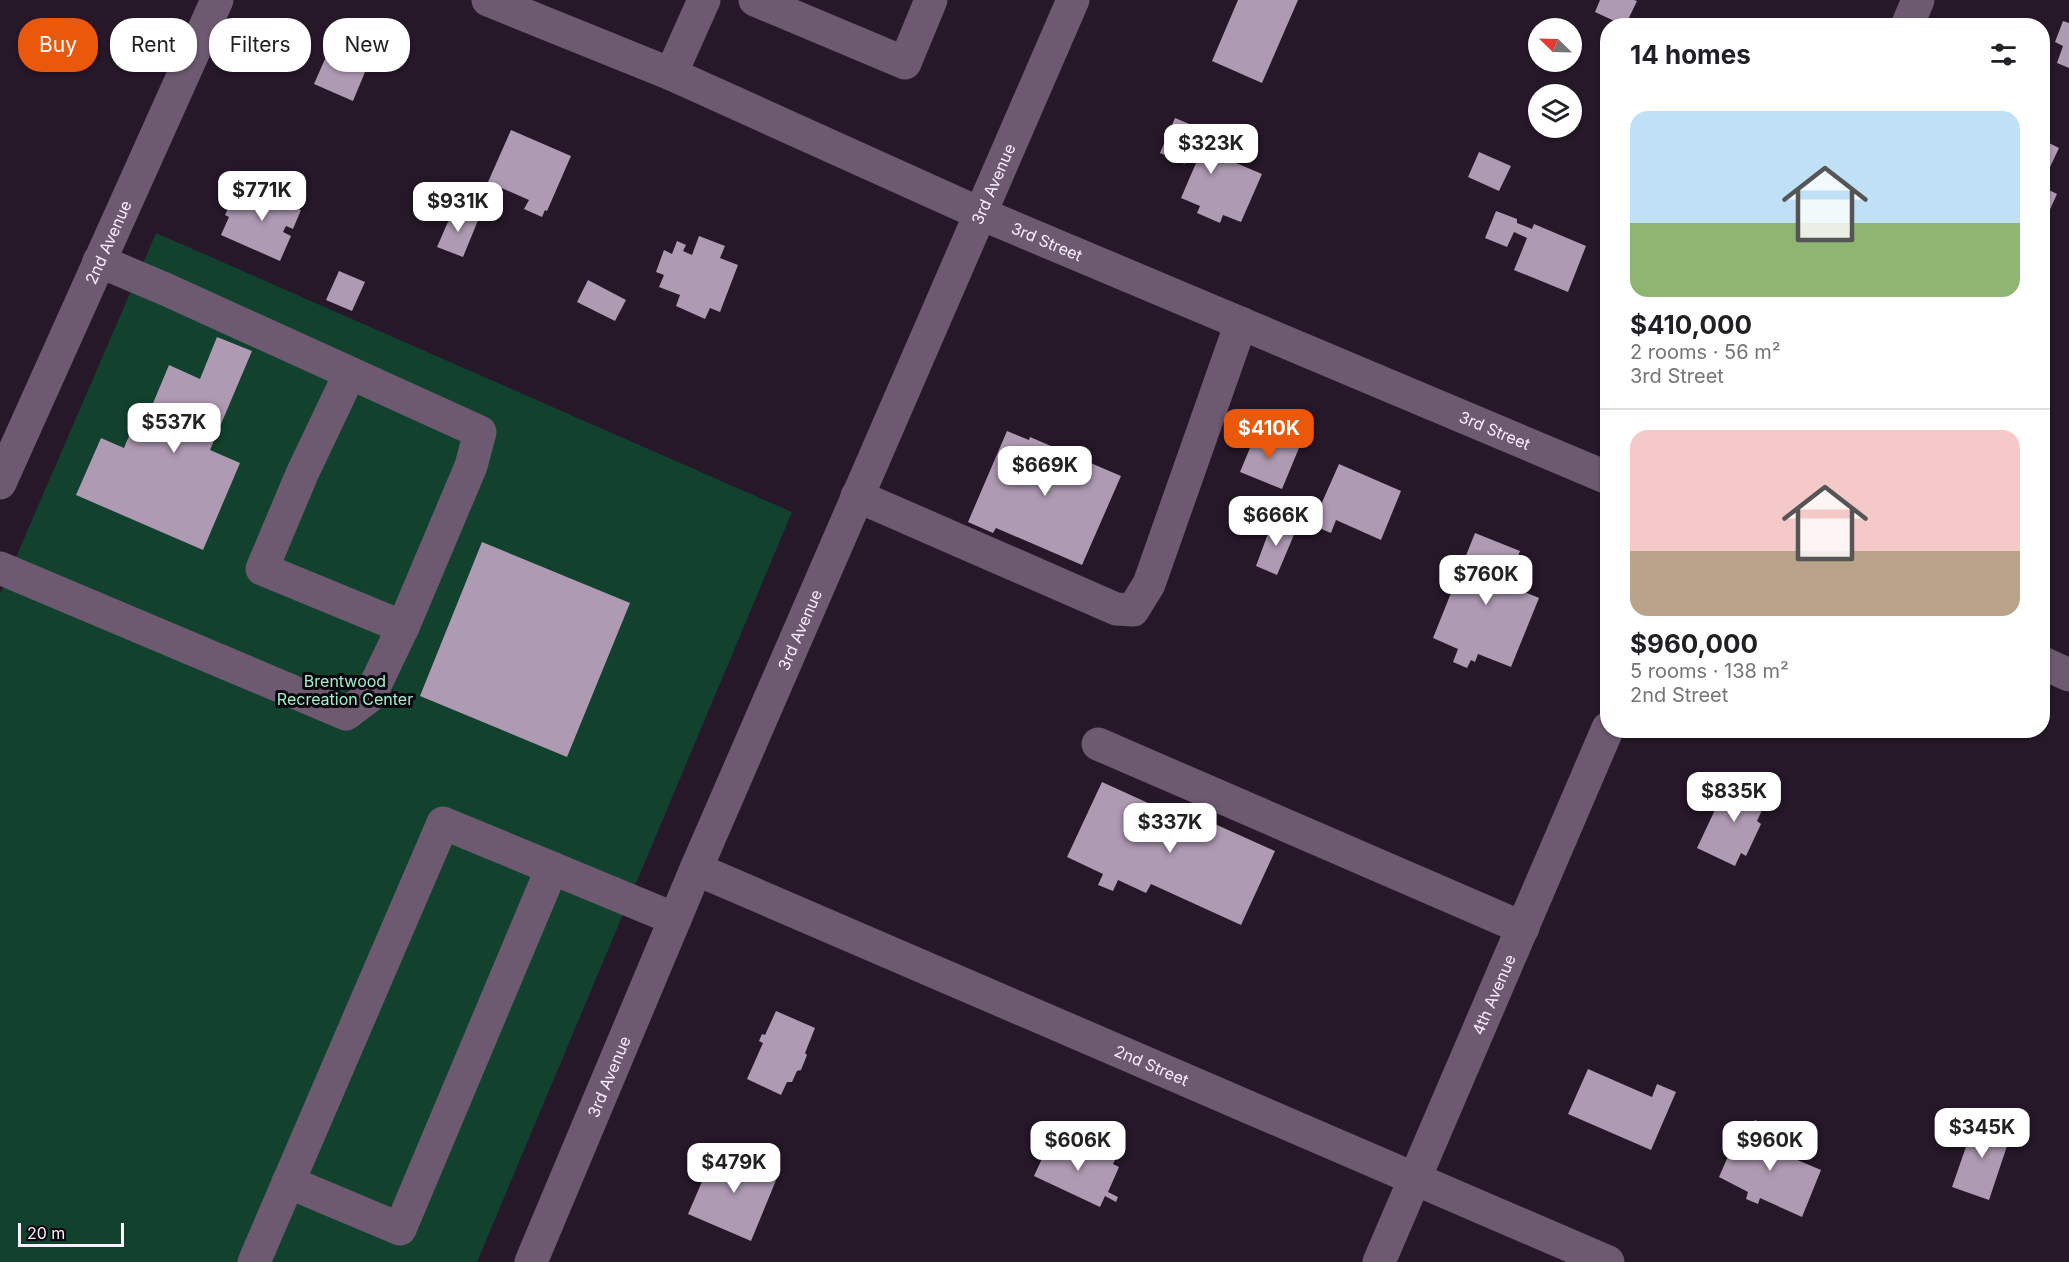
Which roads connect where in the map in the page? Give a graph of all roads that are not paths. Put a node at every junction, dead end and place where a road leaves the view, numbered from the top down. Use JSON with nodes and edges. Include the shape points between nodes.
{"nodes":[{"id":1,"x":217,"y":0,"type":"edge"},
{"id":2,"x":488,"y":0,"type":"edge"},
{"id":3,"x":704,"y":0,"type":"edge"},
{"id":4,"x":755,"y":0,"type":"edge"},
{"id":5,"x":931,"y":0,"type":"edge"},
{"id":6,"x":1073,"y":0,"type":"edge"},
{"id":7,"x":1918,"y":0,"type":"edge"},
{"id":8,"x":1910,"y":18,"type":"edge"},
{"id":9,"x":671,"y":74,"type":"junction"},
{"id":10,"x":979,"y":213,"type":"junction"},
{"id":11,"x":99,"y":261,"type":"junction"},
{"id":12,"x":1241,"y":323,"type":"junction"},
{"id":13,"x":350,"y":373,"type":"junction"},
{"id":14,"x":1600,"y":475,"type":"edge"},
{"id":15,"x":0,"y":483,"type":"edge"},
{"id":16,"x":857,"y":496,"type":"junction"},
{"id":17,"x":0,"y":568,"type":"edge"},
{"id":18,"x":403,"y":627,"type":"junction"},
{"id":19,"x":2050,"y":666,"type":"edge"},
{"id":20,"x":2069,"y":675,"type":"edge"},
{"id":21,"x":1604,"y":738,"type":"edge"},
{"id":22,"x":1098,"y":744,"type":"dead end"},
{"id":23,"x":552,"y":868,"type":"junction"},
{"id":24,"x":696,"y":869,"type":"junction"},
{"id":25,"x":675,"y":919,"type":"junction"},
{"id":26,"x":1523,"y":928,"type":"junction"},
{"id":27,"x":1414,"y":1179,"type":"junction"},
{"id":28,"x":288,"y":1182,"type":"junction"},
{"id":29,"x":254,"y":1262,"type":"edge"},
{"id":30,"x":531,"y":1262,"type":"edge"},
{"id":31,"x":1379,"y":1262,"type":"edge"},
{"id":32,"x":1608,"y":1262,"type":"edge"}],
"edges":[{"from":1,"to":11,"type":"street","name":"2nd Avenue"},
{"from":2,"to":9,"type":"street","name":"3rd Street"},
{"from":3,"to":9,"type":"street"},
{"from":4,"to":5,"type":"street","via":[[905,63]]},
{"from":6,"to":10,"type":"street","name":"3rd Avenue"},
{"from":7,"to":8,"type":"street"},
{"from":9,"to":10,"type":"street","name":"3rd Street"},
{"from":10,"to":12,"type":"street","name":"3rd Street"},
{"from":10,"to":16,"type":"street","name":"3rd Avenue"},
{"from":11,"to":13,"type":"street"},
{"from":11,"to":15,"type":"street","name":"2nd Avenue"},
{"from":12,"to":14,"type":"street","name":"3rd Street"},
{"from":12,"to":16,"type":"street","via":[[1149,584],[1133,610],[1116,609]]},
{"from":13,"to":18,"type":"street","via":[[480,432],[471,466]]},
{"from":13,"to":18,"type":"street","via":[[262,569]]},
{"from":16,"to":24,"type":"street","name":"3rd Avenue"},
{"from":17,"to":18,"type":"street","via":[[346,714],[370,696]]},
{"from":19,"to":20,"type":"street"},
{"from":21,"to":26,"type":"street","name":"4th Avenue"},
{"from":22,"to":26,"type":"street"},
{"from":23,"to":25,"type":"street"},
{"from":23,"to":28,"type":"street","via":[[443,823]]},
{"from":23,"to":28,"type":"street","via":[[400,1229]]},
{"from":24,"to":25,"type":"street","name":"3rd Avenue"},
{"from":24,"to":27,"type":"street","name":"2nd Street"},
{"from":25,"to":30,"type":"street","name":"3rd Avenue"},
{"from":26,"to":27,"type":"street","name":"4th Avenue"},
{"from":27,"to":31,"type":"street","name":"4th Avenue"},
{"from":27,"to":32,"type":"street","name":"2nd Street"},
{"from":28,"to":29,"type":"street"}]}
